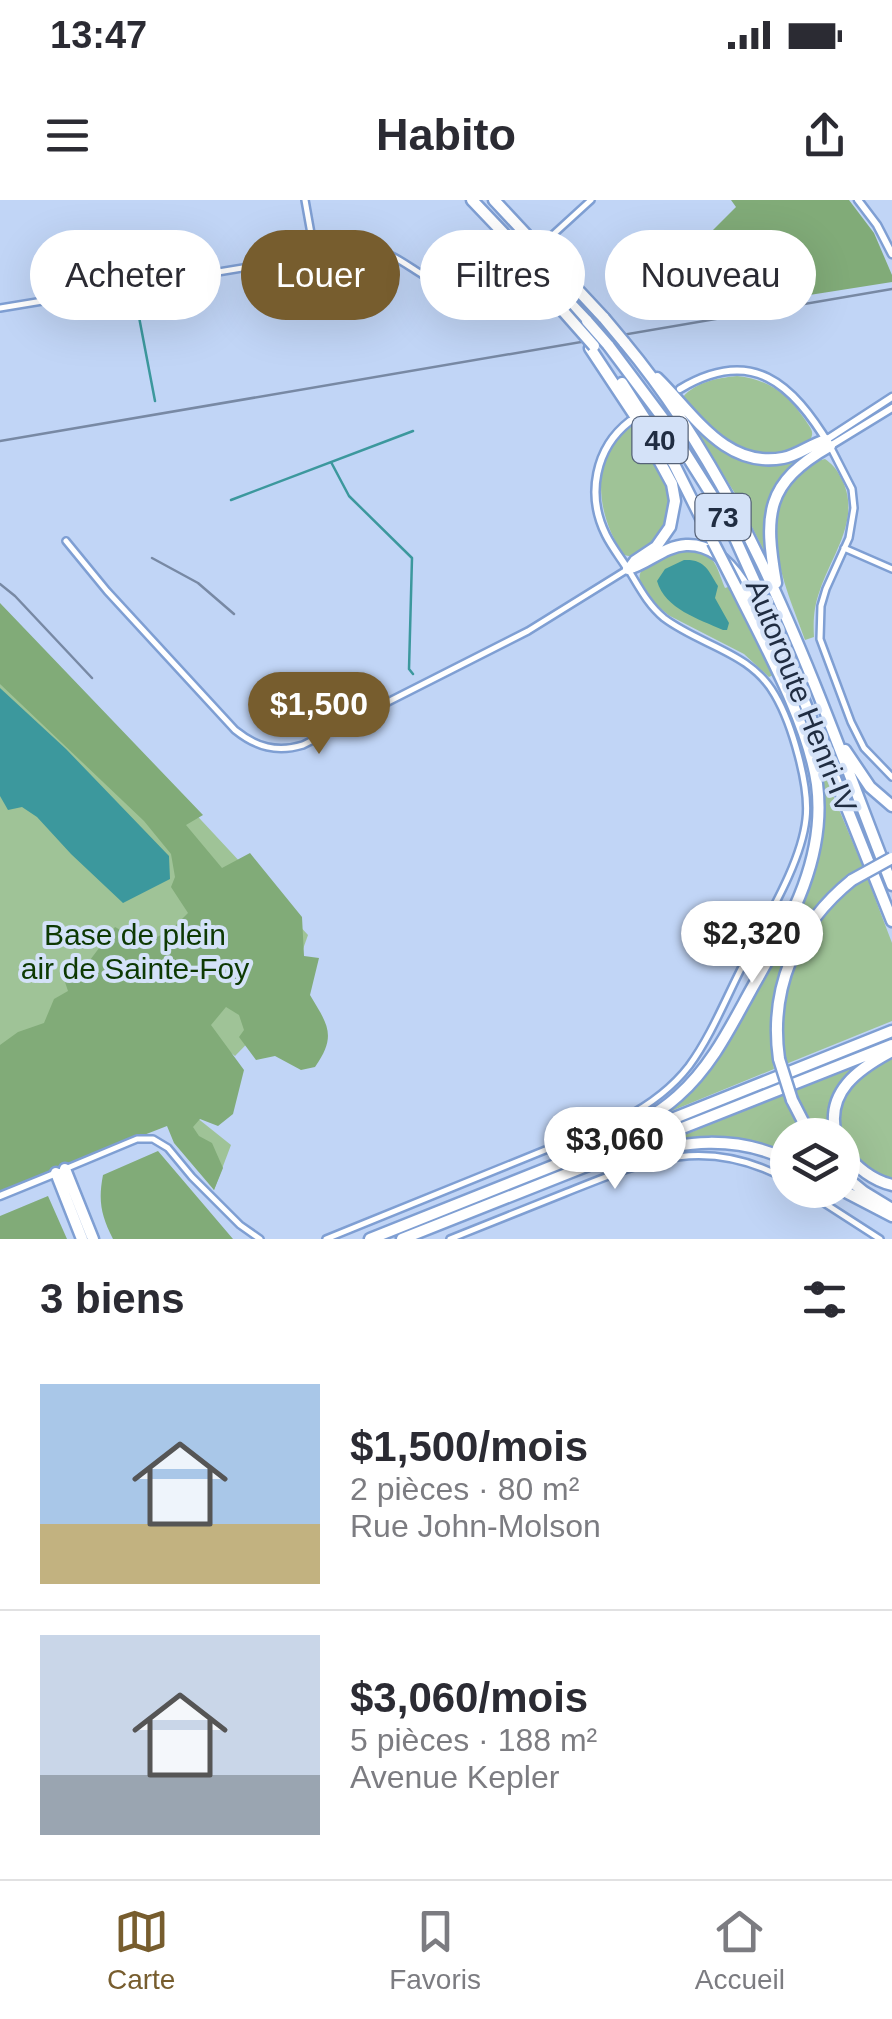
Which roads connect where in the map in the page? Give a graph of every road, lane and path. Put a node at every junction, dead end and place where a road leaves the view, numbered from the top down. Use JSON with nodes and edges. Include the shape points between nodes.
{"nodes":[{"id":1,"x":305,"y":200,"type":"edge"},
{"id":2,"x":471,"y":200,"type":"edge"},
{"id":3,"x":494,"y":200,"type":"edge"},
{"id":4,"x":592,"y":200,"type":"edge"},
{"id":5,"x":858,"y":200,"type":"edge"},
{"id":6,"x":310,"y":230,"type":"edge"},
{"id":7,"x":559,"y":230,"type":"edge"},
{"id":8,"x":892,"y":254,"type":"edge"},
{"id":9,"x":241,"y":268,"type":"edge"},
{"id":10,"x":0,"y":308,"type":"edge"},
{"id":11,"x":592,"y":347,"type":"junction"},
{"id":12,"x":638,"y":358,"type":"junction"},
{"id":13,"x":680,"y":389,"type":"dead end"},
{"id":14,"x":892,"y":397,"type":"edge"},
{"id":15,"x":892,"y":408,"type":"edge"},
{"id":16,"x":630,"y":421,"type":"dead end"},
{"id":17,"x":828,"y":443,"type":"junction"},
{"id":18,"x":66,"y":540,"type":"dead end"},
{"id":19,"x":844,"y":548,"type":"junction"},
{"id":20,"x":892,"y":569,"type":"edge"},
{"id":21,"x":628,"y":570,"type":"junction"},
{"id":22,"x":779,"y":598,"type":"junction"},
{"id":23,"x":830,"y":726,"type":"junction"},
{"id":24,"x":892,"y":778,"type":"edge"},
{"id":25,"x":892,"y":806,"type":"edge"},
{"id":26,"x":862,"y":844,"type":"junction"},
{"id":27,"x":892,"y":858,"type":"edge"},
{"id":28,"x":892,"y":885,"type":"edge"},
{"id":29,"x":892,"y":921,"type":"edge"},
{"id":30,"x":892,"y":1029,"type":"edge"},
{"id":31,"x":892,"y":1048,"type":"edge"},
{"id":32,"x":801,"y":1118,"type":"edge"},
{"id":33,"x":834,"y":1118,"type":"edge"},
{"id":34,"x":770,"y":1152,"type":"edge"},
{"id":35,"x":573,"y":1158,"type":"junction"},
{"id":36,"x":591,"y":1164,"type":"junction"},
{"id":37,"x":860,"y":1167,"type":"edge"},
{"id":38,"x":61,"y":1171,"type":"junction"},
{"id":39,"x":770,"y":1171,"type":"edge"},
{"id":40,"x":892,"y":1185,"type":"edge"},
{"id":41,"x":860,"y":1189,"type":"edge"},
{"id":42,"x":0,"y":1196,"type":"edge"},
{"id":43,"x":860,"y":1198,"type":"edge"},
{"id":44,"x":832,"y":1208,"type":"edge"},
{"id":45,"x":892,"y":1212,"type":"edge"},
{"id":46,"x":82,"y":1239,"type":"edge"},
{"id":47,"x":93,"y":1239,"type":"edge"},
{"id":48,"x":260,"y":1239,"type":"edge"},
{"id":49,"x":326,"y":1239,"type":"edge"},
{"id":50,"x":370,"y":1239,"type":"edge"},
{"id":51,"x":402,"y":1239,"type":"edge"},
{"id":52,"x":450,"y":1239,"type":"edge"},
{"id":53,"x":880,"y":1239,"type":"edge"}],
"edges":[{"from":1,"to":6,"type":"street"},
{"from":2,"to":11,"type":"highway","number":"40","bridge":true},
{"from":2,"to":26,"type":"highway","name":"Autoroute Henri-IV","number":"73","bridge":true,"via":[[608,345],[705,485],[771,618]]},
{"from":3,"to":12,"type":"highway","name":"Autoroute Henri-IV","number":"40","bridge":true},
{"from":4,"to":7,"type":"street"},
{"from":5,"to":8,"type":"street"},
{"from":9,"to":10,"type":"street"},
{"from":11,"to":21,"type":"highway","via":[[672,484],[670,527]]},
{"from":11,"to":35,"type":"highway","number":"40","bridge":true,"via":[[660,440],[736,587],[810,754],[818,805],[810,867],[786,927],[704,1069],[660,1110]]},
{"from":12,"to":17,"type":"highway","via":[[706,430],[744,455],[787,457]]},
{"from":12,"to":22,"type":"highway","name":"Autoroute Henri-IV","number":"40","via":[[712,470]]},
{"from":13,"to":17,"type":"street","via":[[716,372],[756,373],[798,400]]},
{"from":14,"to":17,"type":"street"},
{"from":15,"to":17,"type":"street"},
{"from":16,"to":21,"type":"street","via":[[610,440],[596,477],[600,519]]},
{"from":17,"to":19,"type":"street","via":[[853,496]]},
{"from":17,"to":22,"type":"highway","via":[[791,472],[773,506],[770,542]]},
{"from":18,"to":21,"type":"street","via":[[235,730],[275,749],[303,745],[528,631]]},
{"from":19,"to":20,"type":"street"},
{"from":19,"to":24,"type":"street","via":[[821,606],[820,639],[858,735]]},
{"from":21,"to":26,"type":"highway","via":[[687,545],[703,546],[731,566],[774,645]]},
{"from":21,"to":49,"type":"street","via":[[665,618],[744,661],[775,695],[807,799],[791,867],[705,1040],[661,1094],[608,1126]]},
{"from":22,"to":23,"type":"highway","name":"Autoroute Henri-IV","number":"40"},
{"from":23,"to":25,"type":"highway","via":[[860,776]]},
{"from":23,"to":28,"type":"highway","name":"Autoroute Henri-IV","number":"40"},
{"from":26,"to":29,"type":"highway","name":"Autoroute Henri-IV","number":"73"},
{"from":27,"to":32,"type":"highway","bridge":true,"via":[[852,880],[822,908],[784,977],[779,1059]]},
{"from":30,"to":35,"type":"highway"},
{"from":31,"to":33,"type":"highway","via":[[842,1090]]},
{"from":31,"to":36,"type":"highway"},
{"from":34,"to":36,"type":"highway","via":[[704,1141]]},
{"from":35,"to":50,"type":"highway","number":"40"},
{"from":36,"to":51,"type":"highway"},
{"from":37,"to":40,"type":"highway"},
{"from":38,"to":42,"type":"street"},
{"from":38,"to":46,"type":"highway"},
{"from":38,"to":47,"type":"highway"},
{"from":38,"to":48,"type":"street","via":[[137,1140],[156,1140]]},
{"from":39,"to":52,"type":"street","via":[[726,1158],[665,1158]]},
{"from":41,"to":45,"type":"highway"},
{"from":43,"to":45,"type":"highway"},
{"from":44,"to":53,"type":"street"}]}
